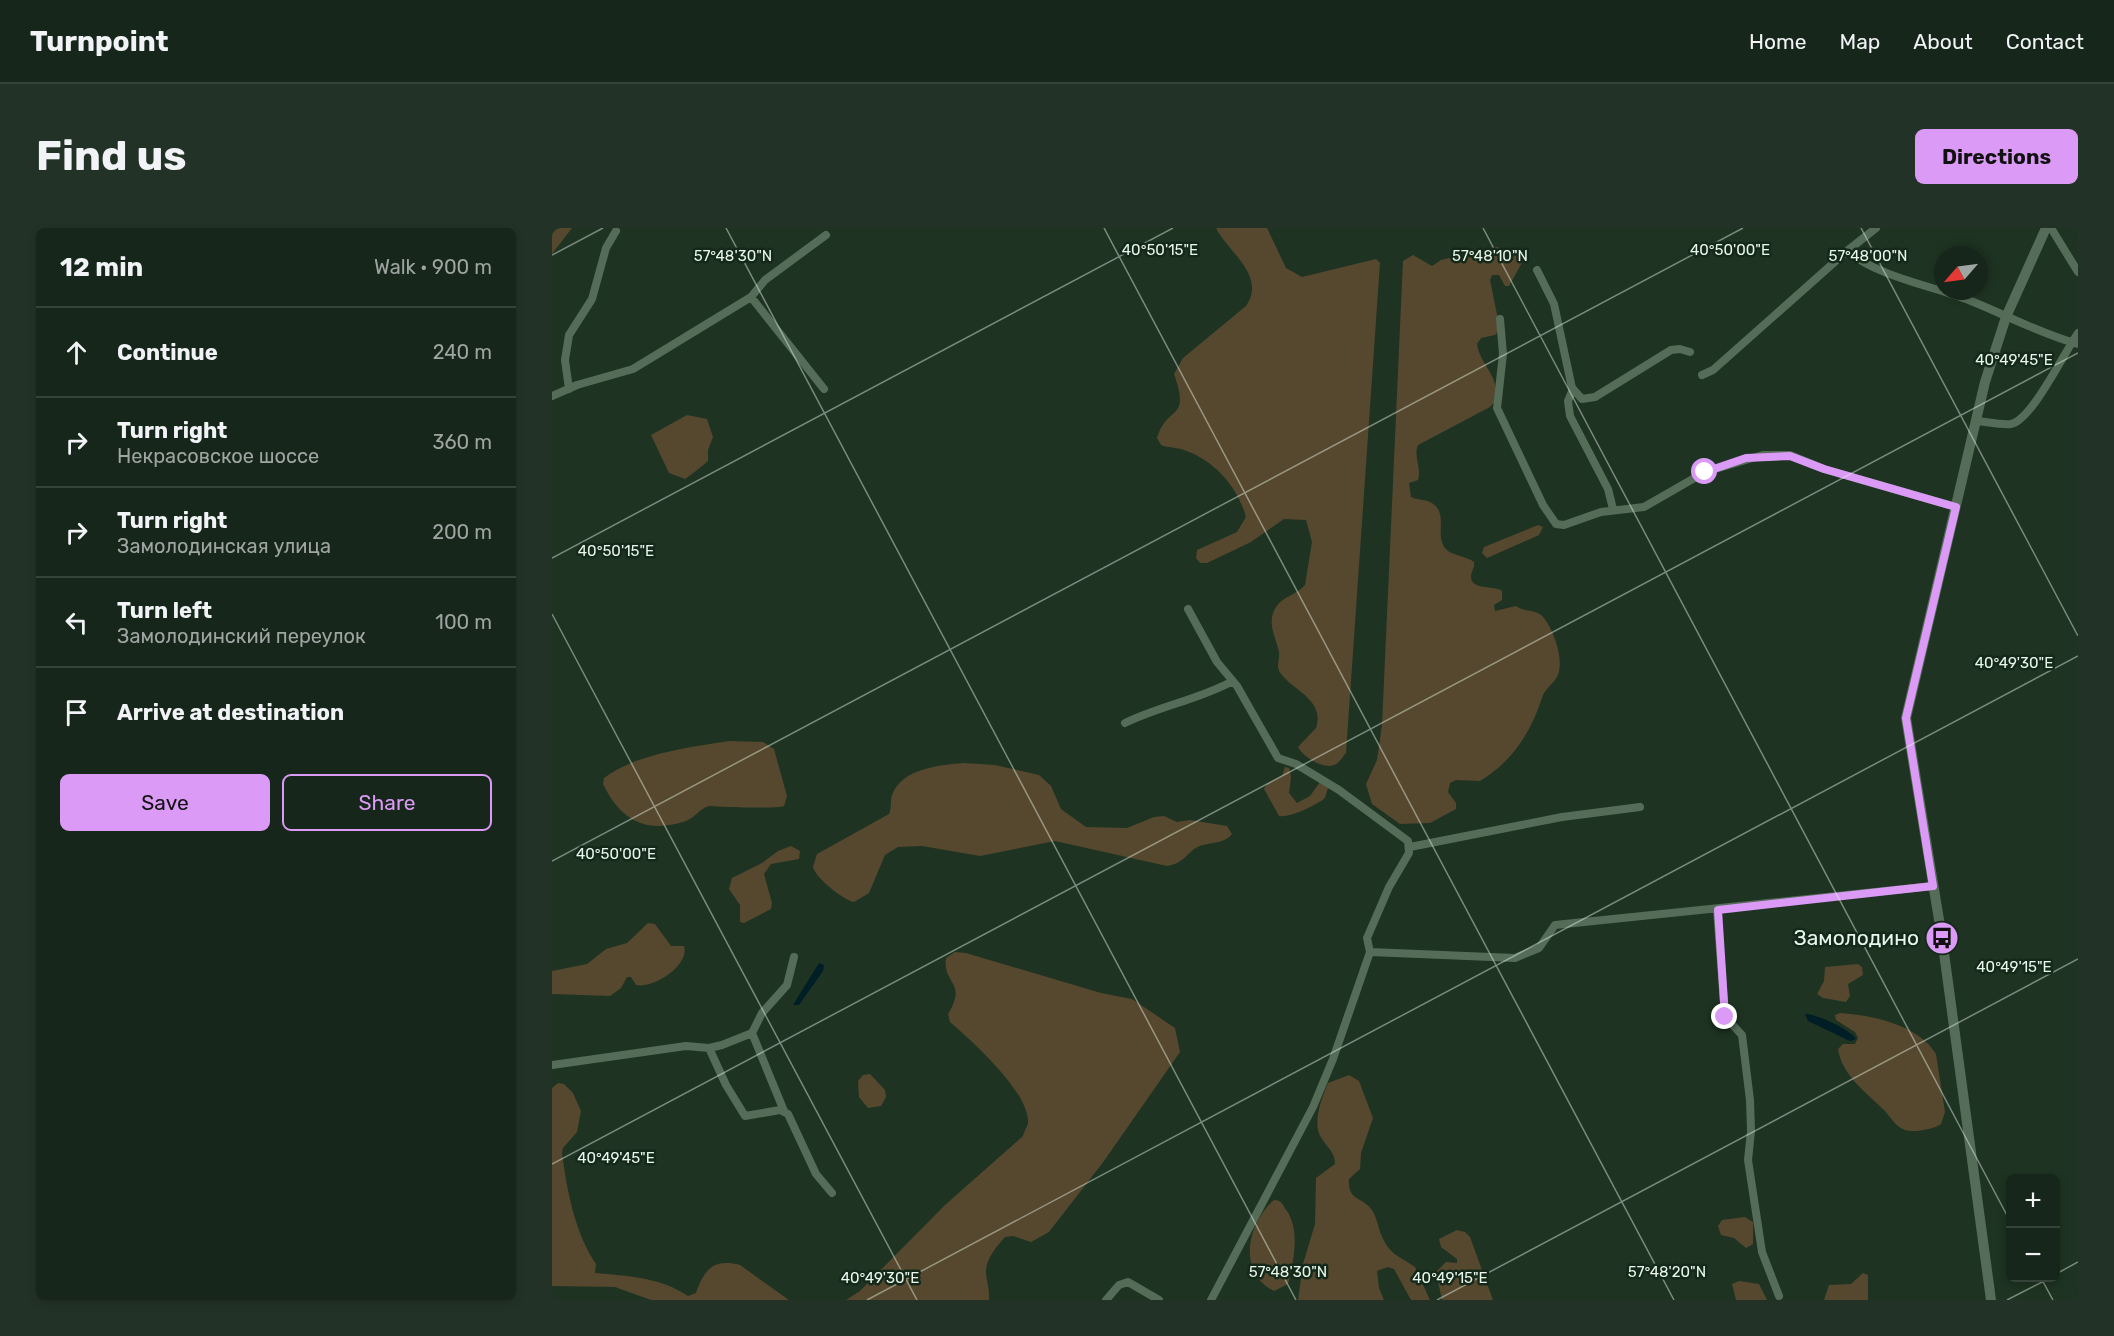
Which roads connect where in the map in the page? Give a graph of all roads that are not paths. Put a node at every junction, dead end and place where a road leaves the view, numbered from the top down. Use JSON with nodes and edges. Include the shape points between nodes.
{"nodes":[{"id":1,"x":1876,"y":228,"type":"edge"},
{"id":2,"x":2046,"y":228,"type":"edge"},
{"id":3,"x":2051,"y":228,"type":"edge"},
{"id":4,"x":616,"y":231,"type":"dead end"},
{"id":5,"x":826,"y":235,"type":"dead end"},
{"id":6,"x":1847,"y":251,"type":"junction"},
{"id":7,"x":1537,"y":270,"type":"dead end"},
{"id":8,"x":2078,"y":272,"type":"edge"},
{"id":9,"x":751,"y":297,"type":"junction"},
{"id":10,"x":2006,"y":317,"type":"junction"},
{"id":11,"x":1500,"y":319,"type":"dead end"},
{"id":12,"x":2078,"y":333,"type":"edge"},
{"id":13,"x":2075,"y":343,"type":"edge"},
{"id":14,"x":1690,"y":352,"type":"dead end"},
{"id":15,"x":1702,"y":375,"type":"dead end"},
{"id":16,"x":569,"y":389,"type":"junction"},
{"id":17,"x":824,"y":389,"type":"dead end"},
{"id":18,"x":1573,"y":389,"type":"junction"},
{"id":19,"x":552,"y":396,"type":"edge"},
{"id":20,"x":1977,"y":421,"type":"junction"},
{"id":21,"x":1956,"y":507,"type":"junction"},
{"id":22,"x":1613,"y":509,"type":"junction"},
{"id":23,"x":1188,"y":609,"type":"dead end"},
{"id":24,"x":1231,"y":682,"type":"junction"},
{"id":25,"x":1125,"y":723,"type":"dead end"},
{"id":26,"x":1640,"y":807,"type":"dead end"},
{"id":27,"x":1410,"y":847,"type":"junction"},
{"id":28,"x":1933,"y":886,"type":"junction"},
{"id":29,"x":1718,"y":910,"type":"junction"},
{"id":30,"x":1370,"y":952,"type":"junction"},
{"id":31,"x":794,"y":957,"type":"dead end"},
{"id":32,"x":752,"y":1033,"type":"junction"},
{"id":33,"x":709,"y":1048,"type":"junction"},
{"id":34,"x":552,"y":1065,"type":"edge"},
{"id":35,"x":784,"y":1111,"type":"junction"},
{"id":36,"x":832,"y":1193,"type":"dead end"},
{"id":37,"x":1779,"y":1296,"type":"dead end"},
{"id":38,"x":1106,"y":1300,"type":"edge"},
{"id":39,"x":1159,"y":1300,"type":"edge"},
{"id":40,"x":1211,"y":1300,"type":"edge"},
{"id":41,"x":1990,"y":1300,"type":"edge"}],
"edges":[{"from":1,"to":6,"type":"street"},
{"from":2,"to":10,"type":"street"},
{"from":3,"to":8,"type":"street"},
{"from":4,"to":16,"type":"street","via":[[606,248],[592,299],[569,335],[565,360]]},
{"from":5,"to":9,"type":"street","via":[[765,280]]},
{"from":6,"to":10,"type":"street","via":[[1891,273]]},
{"from":6,"to":15,"type":"street","via":[[1713,370]]},
{"from":7,"to":18,"type":"street","via":[[1556,310]]},
{"from":9,"to":16,"type":"street","via":[[633,369]]},
{"from":9,"to":17,"type":"street"},
{"from":10,"to":13,"type":"street"},
{"from":10,"to":20,"type":"street"},
{"from":11,"to":22,"type":"street","via":[[1503,354],[1497,408],[1551,520],[1564,525]]},
{"from":12,"to":13,"type":"street"},
{"from":13,"to":20,"type":"street","via":[[2021,418],[2010,424]]},
{"from":14,"to":18,"type":"street","via":[[1671,350],[1590,399],[1581,399]]},
{"from":16,"to":19,"type":"street"},
{"from":18,"to":22,"type":"street","via":[[1568,401],[1570,416],[1608,489]]},
{"from":20,"to":21,"type":"street"},
{"from":21,"to":22,"type":"street","via":[[1790,456],[1762,455],[1705,472],[1644,507]]},
{"from":21,"to":28,"type":"street","via":[[1906,718]]},
{"from":23,"to":24,"type":"street"},
{"from":24,"to":25,"type":"street","via":[[1204,696]]},
{"from":24,"to":27,"type":"street","via":[[1278,758],[1296,764],[1339,790],[1386,823]]},
{"from":26,"to":27,"type":"street","via":[[1562,817]]},
{"from":27,"to":30,"type":"street","via":[[1373,921],[1367,938]]},
{"from":28,"to":29,"type":"street"},
{"from":28,"to":41,"type":"street"},
{"from":29,"to":30,"type":"street","via":[[1556,925],[1539,948],[1515,958]]},
{"from":29,"to":37,"type":"street","via":[[1725,1017],[1742,1035],[1750,1100],[1748,1160],[1762,1252]]},
{"from":30,"to":40,"type":"street","via":[[1313,1107]]},
{"from":31,"to":32,"type":"street","via":[[787,985],[762,1013]]},
{"from":32,"to":33,"type":"street"},
{"from":32,"to":35,"type":"street"},
{"from":33,"to":34,"type":"street","via":[[686,1046]]},
{"from":33,"to":35,"type":"street","via":[[745,1116]]},
{"from":35,"to":36,"type":"street","via":[[816,1174]]},
{"from":38,"to":39,"type":"street","via":[[1119,1285],[1128,1282]]}]}
